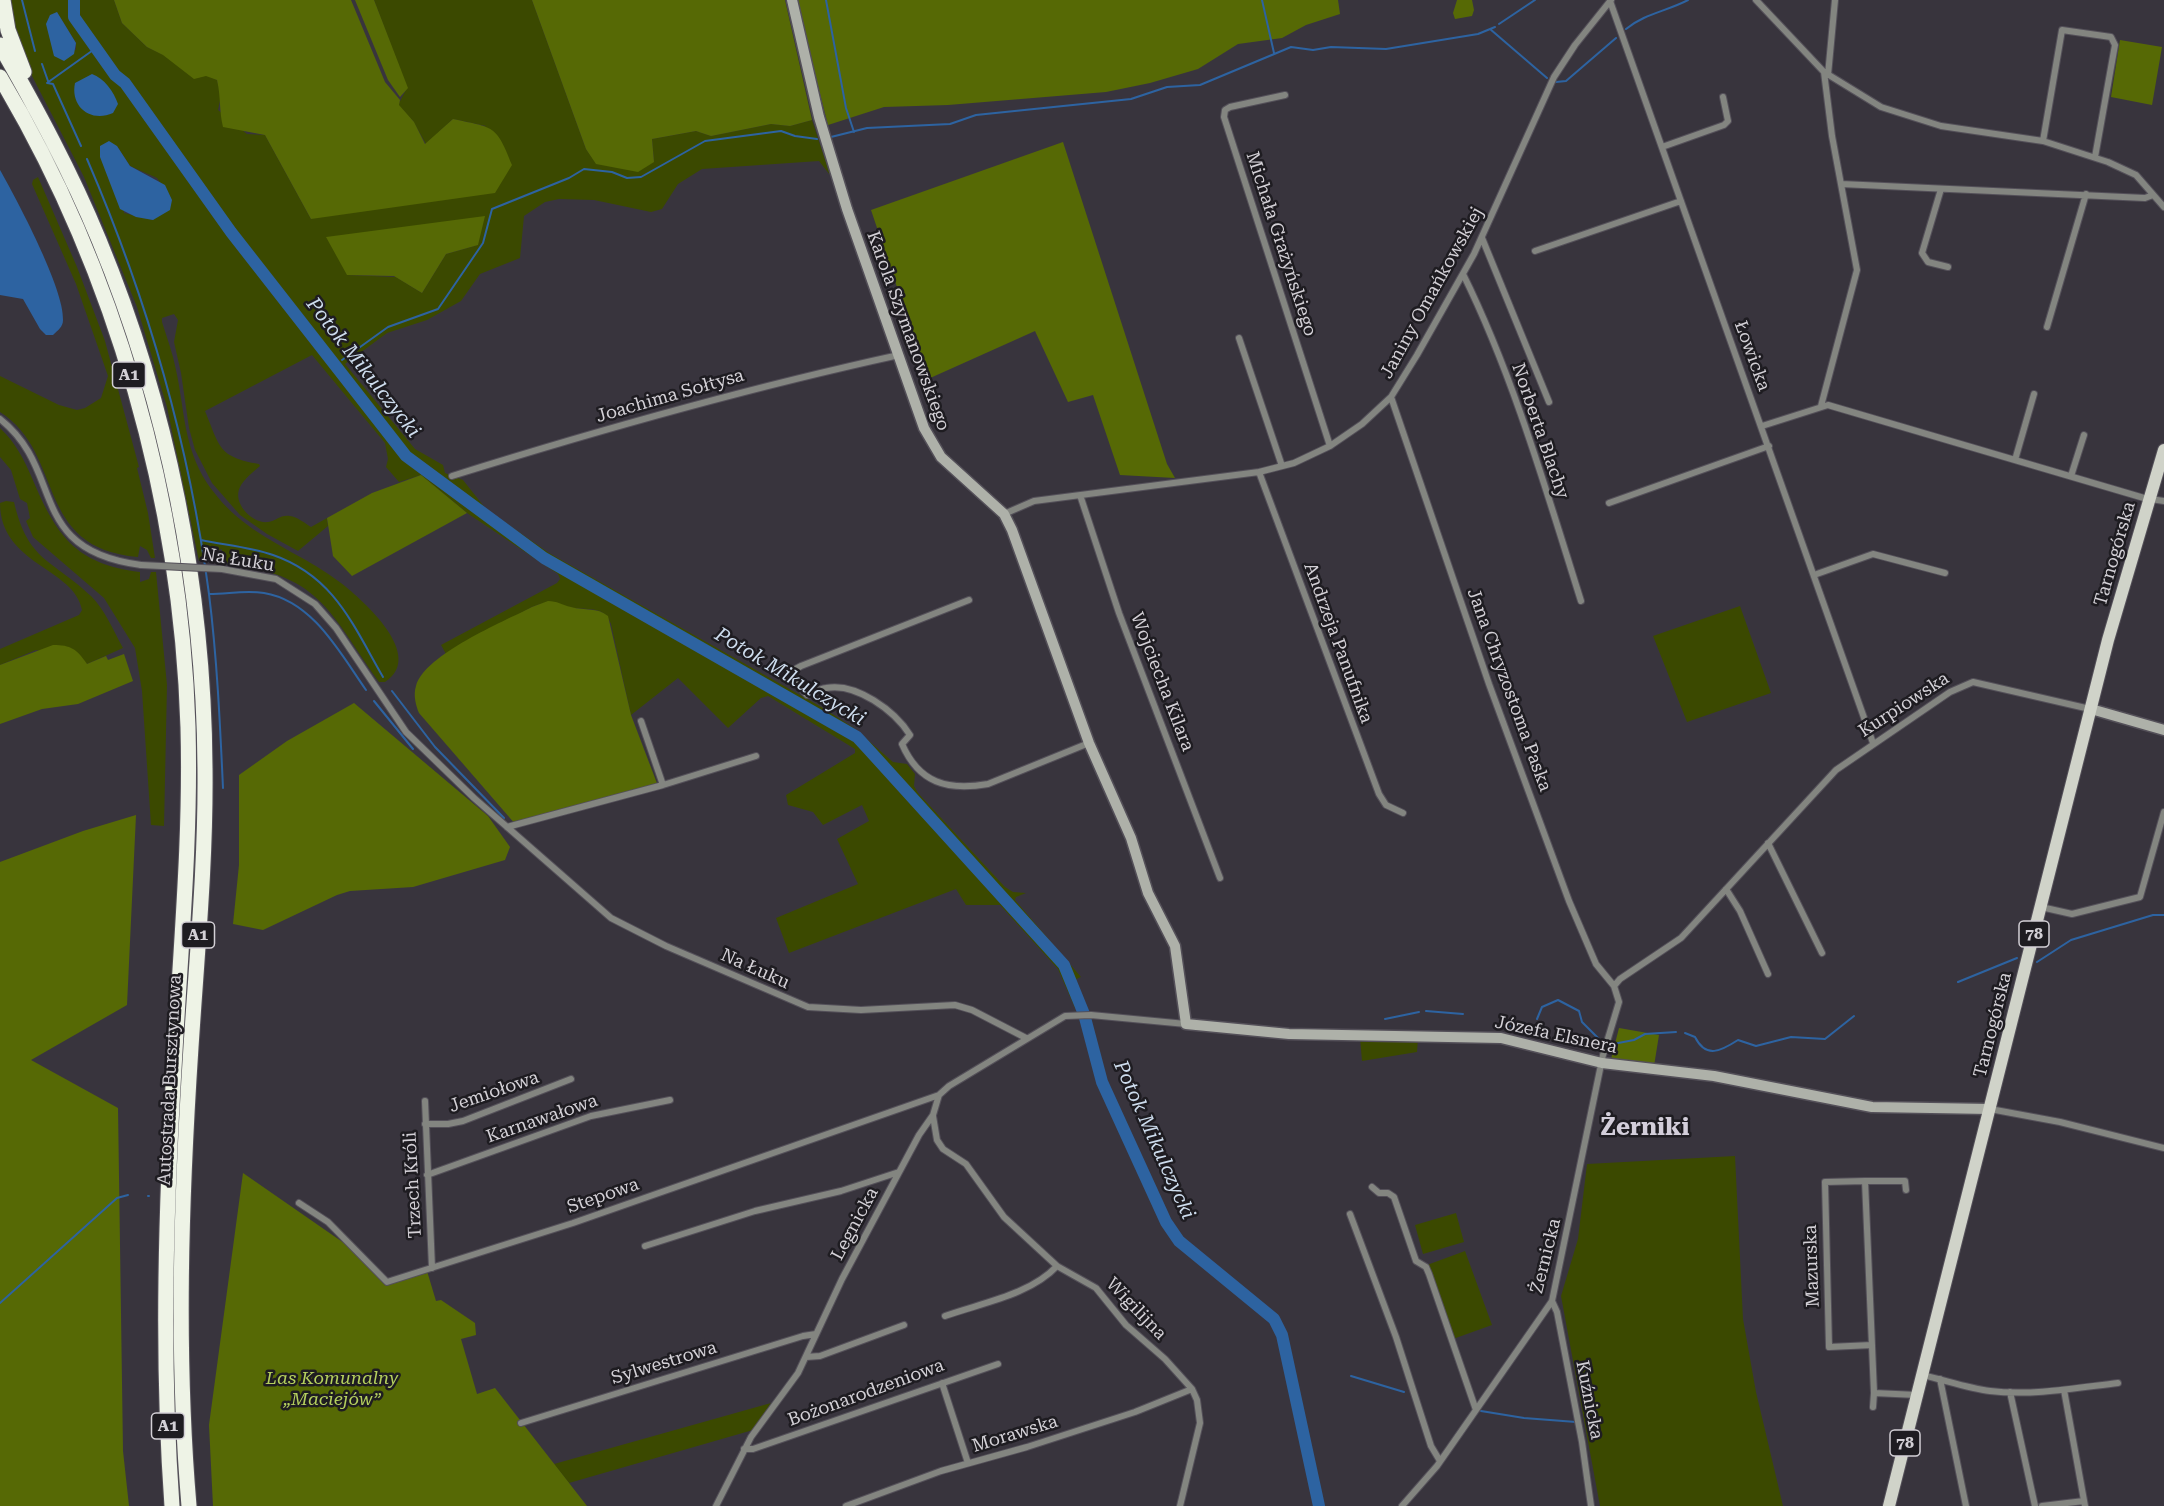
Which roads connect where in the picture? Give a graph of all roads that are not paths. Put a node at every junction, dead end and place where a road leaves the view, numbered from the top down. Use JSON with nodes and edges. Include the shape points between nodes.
{"nodes":[{"id":1,"x":3,"y":0,"type":"edge"},
{"id":2,"x":792,"y":0,"type":"edge"},
{"id":3,"x":1756,"y":0,"type":"edge"},
{"id":4,"x":1835,"y":0,"type":"edge"},
{"id":5,"x":1611,"y":1,"type":"edge"},
{"id":6,"x":0,"y":45,"type":"edge"},
{"id":7,"x":1826,"y":74,"type":"junction"},
{"id":8,"x":0,"y":77,"type":"edge"},
{"id":9,"x":1285,"y":95,"type":"dead end"},
{"id":10,"x":1723,"y":97,"type":"dead end"},
{"id":11,"x":39,"y":114,"type":"junction"},
{"id":12,"x":2043,"y":141,"type":"junction"},
{"id":13,"x":1662,"y":147,"type":"junction"},
{"id":14,"x":2095,"y":157,"type":"junction"},
{"id":15,"x":1841,"y":184,"type":"junction"},
{"id":16,"x":1941,"y":189,"type":"junction"},
{"id":17,"x":2086,"y":194,"type":"junction"},
{"id":18,"x":2153,"y":195,"type":"junction"},
{"id":19,"x":1681,"y":201,"type":"junction"},
{"id":20,"x":2164,"y":207,"type":"edge"},
{"id":21,"x":1482,"y":238,"type":"junction"},
{"id":22,"x":1535,"y":251,"type":"dead end"},
{"id":23,"x":1948,"y":267,"type":"dead end"},
{"id":24,"x":1463,"y":274,"type":"junction"},
{"id":25,"x":2047,"y":327,"type":"dead end"},
{"id":26,"x":1239,"y":338,"type":"dead end"},
{"id":27,"x":900,"y":355,"type":"junction"},
{"id":28,"x":2034,"y":394,"type":"dead end"},
{"id":29,"x":1391,"y":397,"type":"junction"},
{"id":30,"x":1549,"y":402,"type":"dead end"},
{"id":31,"x":1821,"y":406,"type":"junction"},
{"id":32,"x":0,"y":419,"type":"edge"},
{"id":33,"x":1762,"y":426,"type":"junction"},
{"id":34,"x":2084,"y":435,"type":"dead end"},
{"id":35,"x":1330,"y":446,"type":"junction"},
{"id":36,"x":1769,"y":446,"type":"junction"},
{"id":37,"x":2164,"y":450,"type":"edge"},
{"id":38,"x":2015,"y":460,"type":"junction"},
{"id":39,"x":1282,"y":466,"type":"junction"},
{"id":40,"x":1259,"y":472,"type":"junction"},
{"id":41,"x":452,"y":476,"type":"dead end"},
{"id":42,"x":2071,"y":476,"type":"junction"},
{"id":43,"x":1080,"y":495,"type":"junction"},
{"id":44,"x":2150,"y":498,"type":"junction"},
{"id":45,"x":2164,"y":501,"type":"edge"},
{"id":46,"x":1609,"y":503,"type":"dead end"},
{"id":47,"x":1004,"y":514,"type":"junction"},
{"id":48,"x":1945,"y":573,"type":"dead end"},
{"id":49,"x":1814,"y":575,"type":"junction"},
{"id":50,"x":969,"y":600,"type":"dead end"},
{"id":51,"x":1581,"y":601,"type":"dead end"},
{"id":52,"x":2091,"y":710,"type":"junction"},
{"id":53,"x":641,"y":721,"type":"dead end"},
{"id":54,"x":2164,"y":730,"type":"edge"},
{"id":55,"x":1873,"y":742,"type":"junction"},
{"id":56,"x":1089,"y":743,"type":"junction"},
{"id":57,"x":756,"y":756,"type":"dead end"},
{"id":58,"x":663,"y":785,"type":"junction"},
{"id":59,"x":2164,"y":812,"type":"edge"},
{"id":60,"x":1403,"y":813,"type":"dead end"},
{"id":61,"x":507,"y":827,"type":"junction"},
{"id":62,"x":1768,"y":843,"type":"junction"},
{"id":63,"x":1220,"y":878,"type":"dead end"},
{"id":64,"x":1726,"y":889,"type":"junction"},
{"id":65,"x":2041,"y":907,"type":"junction"},
{"id":66,"x":1822,"y":953,"type":"dead end"},
{"id":67,"x":1768,"y":974,"type":"dead end"},
{"id":68,"x":1614,"y":986,"type":"junction"},
{"id":69,"x":1186,"y":1024,"type":"junction"},
{"id":70,"x":1026,"y":1038,"type":"junction"},
{"id":71,"x":1602,"y":1063,"type":"junction"},
{"id":72,"x":571,"y":1079,"type":"dead end"},
{"id":73,"x":939,"y":1095,"type":"junction"},
{"id":74,"x":670,"y":1100,"type":"dead end"},
{"id":75,"x":425,"y":1101,"type":"dead end"},
{"id":76,"x":1990,"y":1109,"type":"junction"},
{"id":77,"x":933,"y":1114,"type":"junction"},
{"id":78,"x":425,"y":1124,"type":"junction"},
{"id":79,"x":2164,"y":1148,"type":"edge"},
{"id":80,"x":899,"y":1172,"type":"junction"},
{"id":81,"x":427,"y":1175,"type":"junction"},
{"id":82,"x":1865,"y":1181,"type":"junction"},
{"id":83,"x":1372,"y":1187,"type":"dead end"},
{"id":84,"x":1906,"y":1190,"type":"dead end"},
{"id":85,"x":299,"y":1203,"type":"dead end"},
{"id":86,"x":1350,"y":1214,"type":"dead end"},
{"id":87,"x":645,"y":1246,"type":"dead end"},
{"id":88,"x":1057,"y":1266,"type":"junction"},
{"id":89,"x":432,"y":1268,"type":"junction"},
{"id":90,"x":1552,"y":1301,"type":"junction"},
{"id":91,"x":945,"y":1316,"type":"dead end"},
{"id":92,"x":904,"y":1325,"type":"dead end"},
{"id":93,"x":816,"y":1334,"type":"junction"},
{"id":94,"x":1872,"y":1345,"type":"junction"},
{"id":95,"x":806,"y":1357,"type":"junction"},
{"id":96,"x":998,"y":1364,"type":"dead end"},
{"id":97,"x":1922,"y":1375,"type":"junction"},
{"id":98,"x":1940,"y":1379,"type":"junction"},
{"id":99,"x":942,"y":1383,"type":"junction"},
{"id":100,"x":2118,"y":1383,"type":"dead end"},
{"id":101,"x":1192,"y":1389,"type":"junction"},
{"id":102,"x":2064,"y":1390,"type":"junction"},
{"id":103,"x":2010,"y":1392,"type":"junction"},
{"id":104,"x":1874,"y":1394,"type":"junction"},
{"id":105,"x":1917,"y":1395,"type":"junction"},
{"id":106,"x":1873,"y":1407,"type":"dead end"},
{"id":107,"x":1476,"y":1410,"type":"junction"},
{"id":108,"x":521,"y":1423,"type":"dead end"},
{"id":109,"x":744,"y":1449,"type":"junction"},
{"id":110,"x":1440,"y":1461,"type":"junction"},
{"id":111,"x":968,"y":1463,"type":"junction"},
{"id":112,"x":2085,"y":1504,"type":"edge"},
{"id":113,"x":172,"y":1506,"type":"edge"},
{"id":114,"x":189,"y":1506,"type":"edge"},
{"id":115,"x":716,"y":1506,"type":"edge"},
{"id":116,"x":846,"y":1506,"type":"edge"},
{"id":117,"x":1179,"y":1506,"type":"edge"},
{"id":118,"x":1402,"y":1506,"type":"edge"},
{"id":119,"x":1591,"y":1506,"type":"edge"},
{"id":120,"x":1889,"y":1506,"type":"edge"},
{"id":121,"x":1966,"y":1506,"type":"edge"},
{"id":122,"x":2035,"y":1506,"type":"edge"},
{"id":123,"x":2042,"y":1506,"type":"edge"}],
"edges":[{"from":1,"to":11,"type":"highway","via":[[8,30]]},
{"from":2,"to":27,"type":"street","name":"Karola Szymanowskiego","via":[[826,142]]},
{"from":3,"to":7,"type":"street"},
{"from":4,"to":7,"type":"street"},
{"from":5,"to":13,"type":"street","name":"Łowicka"},
{"from":5,"to":21,"type":"street","name":"Janiny Omańkowskiej","via":[[1554,76]]},
{"from":6,"to":11,"type":"highway","name":"Autostrada Bursztynowa","number":"A1"},
{"from":7,"to":12,"type":"street","via":[[1881,107],[1909,118]]},
{"from":7,"to":15,"type":"street"},
{"from":8,"to":113,"type":"highway","name":"Autostrada Bursztynowa","number":"A1","via":[[66,205],[116,332],[159,490],[180,621],[188,725],[188,826],[170,1137],[165,1321]]},
{"from":9,"to":35,"type":"street","name":"Michała Grażyńskiego","via":[[1230,107],[1224,117]]},
{"from":10,"to":13,"type":"street","via":[[1728,122]]},
{"from":11,"to":114,"type":"highway","name":"Autostrada Bursztynowa","number":"A1","via":[[99,240],[146,373],[175,486],[196,617],[204,725],[204,825],[186,1136],[182,1348]]},
{"from":12,"to":14,"type":"street"},
{"from":12,"to":14,"type":"street","via":[[2062,30],[2111,37],[2115,45]]},
{"from":13,"to":19,"type":"street","name":"Łowicka"},
{"from":14,"to":18,"type":"street","via":[[2136,176]]},
{"from":15,"to":16,"type":"street"},
{"from":15,"to":31,"type":"street","via":[[1857,270]]},
{"from":16,"to":17,"type":"street"},
{"from":16,"to":23,"type":"street","via":[[1922,253],[1928,262]]},
{"from":17,"to":18,"type":"street","via":[[2145,198]]},
{"from":17,"to":25,"type":"street"},
{"from":18,"to":20,"type":"street"},
{"from":19,"to":22,"type":"street"},
{"from":19,"to":33,"type":"street","name":"Łowicka"},
{"from":21,"to":24,"type":"street","name":"Janiny Omańkowskiej"},
{"from":21,"to":30,"type":"street"},
{"from":24,"to":29,"type":"street","name":"Janiny Omańkowskiej"},
{"from":24,"to":51,"type":"street","name":"Norberta Blachy","via":[[1527,436]]},
{"from":26,"to":39,"type":"street"},
{"from":27,"to":41,"type":"street","name":"Joachima Sołtysa","via":[[766,385]]},
{"from":27,"to":47,"type":"street","name":"Karola Szymanowskiego","via":[[918,414],[934,448]]},
{"from":28,"to":38,"type":"street"},
{"from":29,"to":35,"type":"street","name":"Janiny Omańkowskiej"},
{"from":29,"to":68,"type":"street","name":"Jana Chryzostoma Paska","via":[[1489,684],[1569,901],[1596,964]]},
{"from":31,"to":33,"type":"street"},
{"from":31,"to":38,"type":"street"},
{"from":32,"to":61,"type":"street","name":"Na Łuku","bridge":true,"via":[[22,443],[52,509],[72,537],[88,550],[110,560],[222,569],[276,579],[315,604],[336,628],[406,732]]},
{"from":33,"to":36,"type":"street","name":"Łowicka"},
{"from":34,"to":42,"type":"street"},
{"from":35,"to":39,"type":"street","name":"Janiny Omańkowskiej"},
{"from":36,"to":46,"type":"street"},
{"from":36,"to":49,"type":"street","name":"Łowicka"},
{"from":37,"to":44,"type":"main road","name":"Tarnogórska","number":"78"},
{"from":38,"to":42,"type":"street"},
{"from":39,"to":40,"type":"street","name":"Janiny Omańkowskiej"},
{"from":40,"to":43,"type":"street","name":"Janiny Omańkowskiej"},
{"from":40,"to":60,"type":"street","name":"Andrzeja Panufnika","via":[[1379,794],[1386,805]]},
{"from":42,"to":44,"type":"street"},
{"from":43,"to":47,"type":"street","name":"Janiny Omańkowskiej","via":[[1034,501]]},
{"from":43,"to":63,"type":"street","name":"Wojciecha Kilara","via":[[1119,614]]},
{"from":44,"to":45,"type":"street"},
{"from":44,"to":52,"type":"main road","name":"Tarnogórska","number":"78"},
{"from":47,"to":56,"type":"street","name":"Karola Szymanowskiego"},
{"from":48,"to":49,"type":"street","via":[[1873,554]]},
{"from":49,"to":55,"type":"street","name":"Łowicka"},
{"from":50,"to":56,"type":"street","via":[[801,666],[790,672],[791,678],[807,695],[839,688],[876,699],[910,735],[902,744],[913,766],[930,780],[944,784],[988,784]]},
{"from":52,"to":54,"type":"street"},
{"from":52,"to":55,"type":"street","name":"Kurpiowska","via":[[1966,682]]},
{"from":52,"to":65,"type":"main road","name":"Tarnogórska","number":"78"},
{"from":53,"to":58,"type":"street"},
{"from":55,"to":62,"type":"street","name":"Kurpiowska","via":[[1825,780]]},
{"from":56,"to":69,"type":"street","name":"Karola Szymanowskiego","via":[[1131,838],[1148,893],[1174,946]]},
{"from":57,"to":58,"type":"street"},
{"from":58,"to":61,"type":"street"},
{"from":59,"to":65,"type":"street","via":[[2140,897],[2072,914]]},
{"from":61,"to":70,"type":"street","name":"Na Łuku","via":[[611,918],[788,1001],[835,1010],[956,1005]]},
{"from":62,"to":64,"type":"street","name":"Kurpiowska"},
{"from":62,"to":66,"type":"street"},
{"from":64,"to":67,"type":"street"},
{"from":64,"to":68,"type":"street","name":"Kurpiowska","via":[[1680,938]]},
{"from":65,"to":76,"type":"main road","name":"Tarnogórska","number":"78"},
{"from":68,"to":71,"type":"street","via":[[1619,1002]]},
{"from":69,"to":70,"type":"street","name":"Józefa Elsnera","via":[[1076,1014],[1047,1024]]},
{"from":69,"to":71,"type":"street","name":"Józefa Elsnera","via":[[1289,1034],[1501,1038]]},
{"from":70,"to":73,"type":"street"},
{"from":71,"to":76,"type":"street","name":"Józefa Elsnera","via":[[1714,1076],[1872,1107]]},
{"from":71,"to":90,"type":"street","name":"Żernicka"},
{"from":72,"to":78,"type":"street","name":"Jemiołowa","via":[[463,1121]]},
{"from":73,"to":77,"type":"street","name":"Legnicka"},
{"from":73,"to":89,"type":"street","name":"Stepowa"},
{"from":74,"to":81,"type":"street","name":"Karnawałowa","via":[[591,1116]]},
{"from":75,"to":78,"type":"street","name":"Trzech Króli"},
{"from":76,"to":79,"type":"street"},
{"from":76,"to":97,"type":"main road","name":"Tarnogórska","number":"78"},
{"from":77,"to":80,"type":"street","name":"Legnicka"},
{"from":77,"to":88,"type":"street","name":"Wigilijna","via":[[937,1140],[943,1149],[966,1164],[1004,1217]]},
{"from":78,"to":81,"type":"street","name":"Trzech Króli"},
{"from":80,"to":87,"type":"street"},
{"from":80,"to":93,"type":"street","name":"Legnicka"},
{"from":81,"to":89,"type":"street","name":"Trzech Króli"},
{"from":82,"to":84,"type":"street","name":"Mazurska","via":[[1905,1181]]},
{"from":82,"to":94,"type":"street"},
{"from":82,"to":94,"type":"street","name":"Mazurska","via":[[1825,1182],[1829,1347]]},
{"from":83,"to":107,"type":"street","via":[[1394,1197],[1416,1261],[1429,1274]]},
{"from":85,"to":89,"type":"street","name":"Stepowa","via":[[328,1222],[387,1282]]},
{"from":86,"to":110,"type":"street","via":[[1431,1446]]},
{"from":88,"to":91,"type":"street","via":[[1030,1286]]},
{"from":88,"to":101,"type":"street","name":"Wigilijna","via":[[1096,1287],[1126,1325]]},
{"from":90,"to":107,"type":"street","name":"Żernicka"},
{"from":90,"to":119,"type":"street","name":"Kuźnicka","via":[[1574,1399]]},
{"from":92,"to":95,"type":"street","via":[[820,1356]]},
{"from":93,"to":95,"type":"street","name":"Legnicka"},
{"from":93,"to":108,"type":"street","name":"Sylwestrowa"},
{"from":94,"to":104,"type":"street"},
{"from":95,"to":109,"type":"street","name":"Legnicka"},
{"from":96,"to":99,"type":"street","name":"Bożonarodzeniowa"},
{"from":97,"to":98,"type":"street"},
{"from":97,"to":105,"type":"main road","name":"Tarnogórska","number":"78"},
{"from":98,"to":103,"type":"street","via":[[1988,1391]]},
{"from":98,"to":121,"type":"street"},
{"from":99,"to":109,"type":"street","name":"Bożonarodzeniowa"},
{"from":99,"to":111,"type":"street"},
{"from":100,"to":102,"type":"street"},
{"from":101,"to":111,"type":"street","name":"Morawska","via":[[1135,1412]]},
{"from":101,"to":117,"type":"street","name":"Wigilijna","via":[[1200,1423]]},
{"from":102,"to":103,"type":"street"},
{"from":102,"to":112,"type":"street"},
{"from":103,"to":122,"type":"street"},
{"from":104,"to":105,"type":"street"},
{"from":104,"to":106,"type":"street"},
{"from":105,"to":120,"type":"main road","name":"Tarnogórska","number":"78"},
{"from":107,"to":110,"type":"street","name":"Żernicka"},
{"from":109,"to":115,"type":"street","name":"Legnicka"},
{"from":110,"to":118,"type":"street","name":"Żernicka"},
{"from":111,"to":116,"type":"street","name":"Morawska"},
{"from":112,"to":123,"type":"street"}]}
